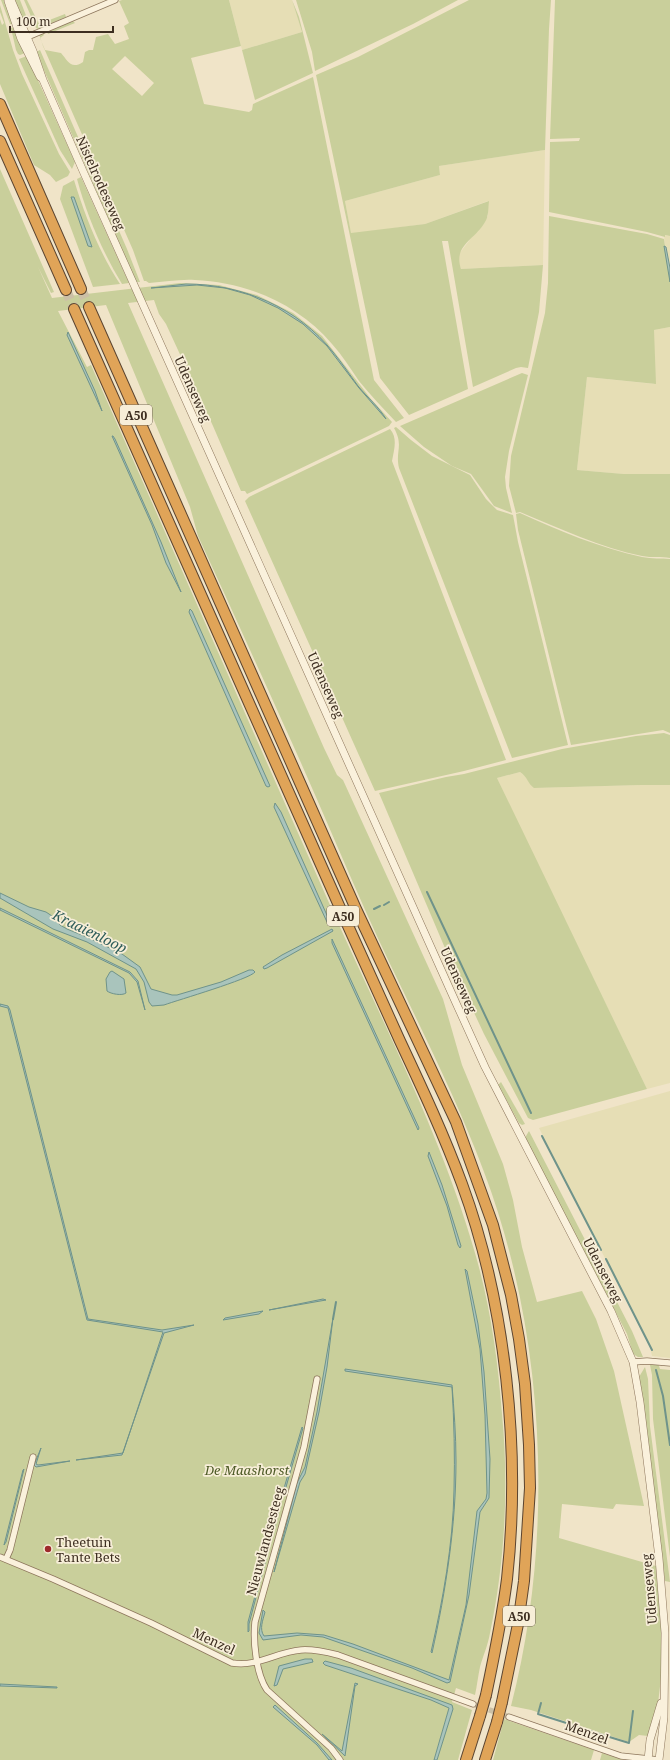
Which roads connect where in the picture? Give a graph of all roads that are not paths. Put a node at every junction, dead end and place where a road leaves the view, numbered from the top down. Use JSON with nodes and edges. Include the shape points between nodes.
{"nodes":[{"id":1,"x":8,"y":0,"type":"edge"},
{"id":2,"x":11,"y":0,"type":"edge"},
{"id":3,"x":115,"y":0,"type":"edge"},
{"id":4,"x":24,"y":38,"type":"junction"},
{"id":5,"x":0,"y":104,"type":"edge"},
{"id":6,"x":0,"y":141,"type":"edge"},
{"id":7,"x":80,"y":289,"type":"tunnel mouth"},
{"id":8,"x":66,"y":290,"type":"tunnel mouth"},
{"id":9,"x":138,"y":294,"type":"joint"},
{"id":10,"x":89,"y":307,"type":"tunnel mouth"},
{"id":11,"x":74,"y":309,"type":"tunnel mouth"},
{"id":12,"x":633,"y":1362,"type":"junction"},
{"id":13,"x":670,"y":1363,"type":"edge"},
{"id":14,"x":317,"y":1379,"type":"dead end"},
{"id":15,"x":33,"y":1458,"type":"dead end"},
{"id":16,"x":3,"y":1558,"type":"edge"},
{"id":17,"x":258,"y":1663,"type":"junction"},
{"id":18,"x":663,"y":1697,"type":"junction"},
{"id":19,"x":473,"y":1704,"type":"tunnel mouth"},
{"id":20,"x":509,"y":1717,"type":"tunnel mouth"},
{"id":21,"x":648,"y":1759,"type":"edge"},
{"id":22,"x":340,"y":1760,"type":"edge"},
{"id":23,"x":466,"y":1760,"type":"edge"},
{"id":24,"x":485,"y":1760,"type":"edge"},
{"id":25,"x":659,"y":1760,"type":"edge"}],
"edges":[{"from":1,"to":4,"type":"street","name":"Nistelrodeseweg"},
{"from":2,"to":4,"type":"street","name":"Nistelrodeseweg"},
{"from":3,"to":4,"type":"street"},
{"from":4,"to":9,"type":"street","name":"Nistelrodeseweg","via":[[37,73],[43,80]]},
{"from":5,"to":7,"type":"highway"},
{"from":6,"to":8,"type":"highway"},
{"from":9,"to":12,"type":"street","name":"Udenseweg","via":[[485,1067],[611,1311]]},
{"from":10,"to":24,"type":"highway","number":"A50","bridge":true,"via":[[356,909],[456,1122],[493,1225],[510,1295],[525,1384],[530,1495],[518,1624],[502,1702]]},
{"from":11,"to":23,"type":"highway","number":"A50","bridge":true,"via":[[342,914],[439,1126],[463,1185],[486,1264],[507,1385],[512,1488],[502,1618],[486,1696]]},
{"from":12,"to":13,"type":"street"},
{"from":12,"to":18,"type":"street","name":"Udenseweg","via":[[640,1402],[666,1633]]},
{"from":14,"to":17,"type":"street","name":"Nieuwlandsesteeg","via":[[304,1447],[255,1622]]},
{"from":15,"to":16,"type":"street","via":[[10,1550]]},
{"from":16,"to":17,"type":"street","name":"Menzel","via":[[151,1624],[221,1659],[243,1665]]},
{"from":17,"to":19,"type":"street","name":"Menzel","via":[[301,1650],[319,1650]]},
{"from":17,"to":22,"type":"street","name":"Nieuwlandsesteeg","via":[[267,1690],[331,1748]]},
{"from":18,"to":21,"type":"street","name":"Udenseweg","via":[[650,1740]]},
{"from":18,"to":25,"type":"street","name":"Udenseweg","via":[[664,1717]]},
{"from":20,"to":21,"type":"street","name":"Menzel","via":[[621,1756]]},
{"from":21,"to":25,"type":"street","name":"Menzel"}]}
